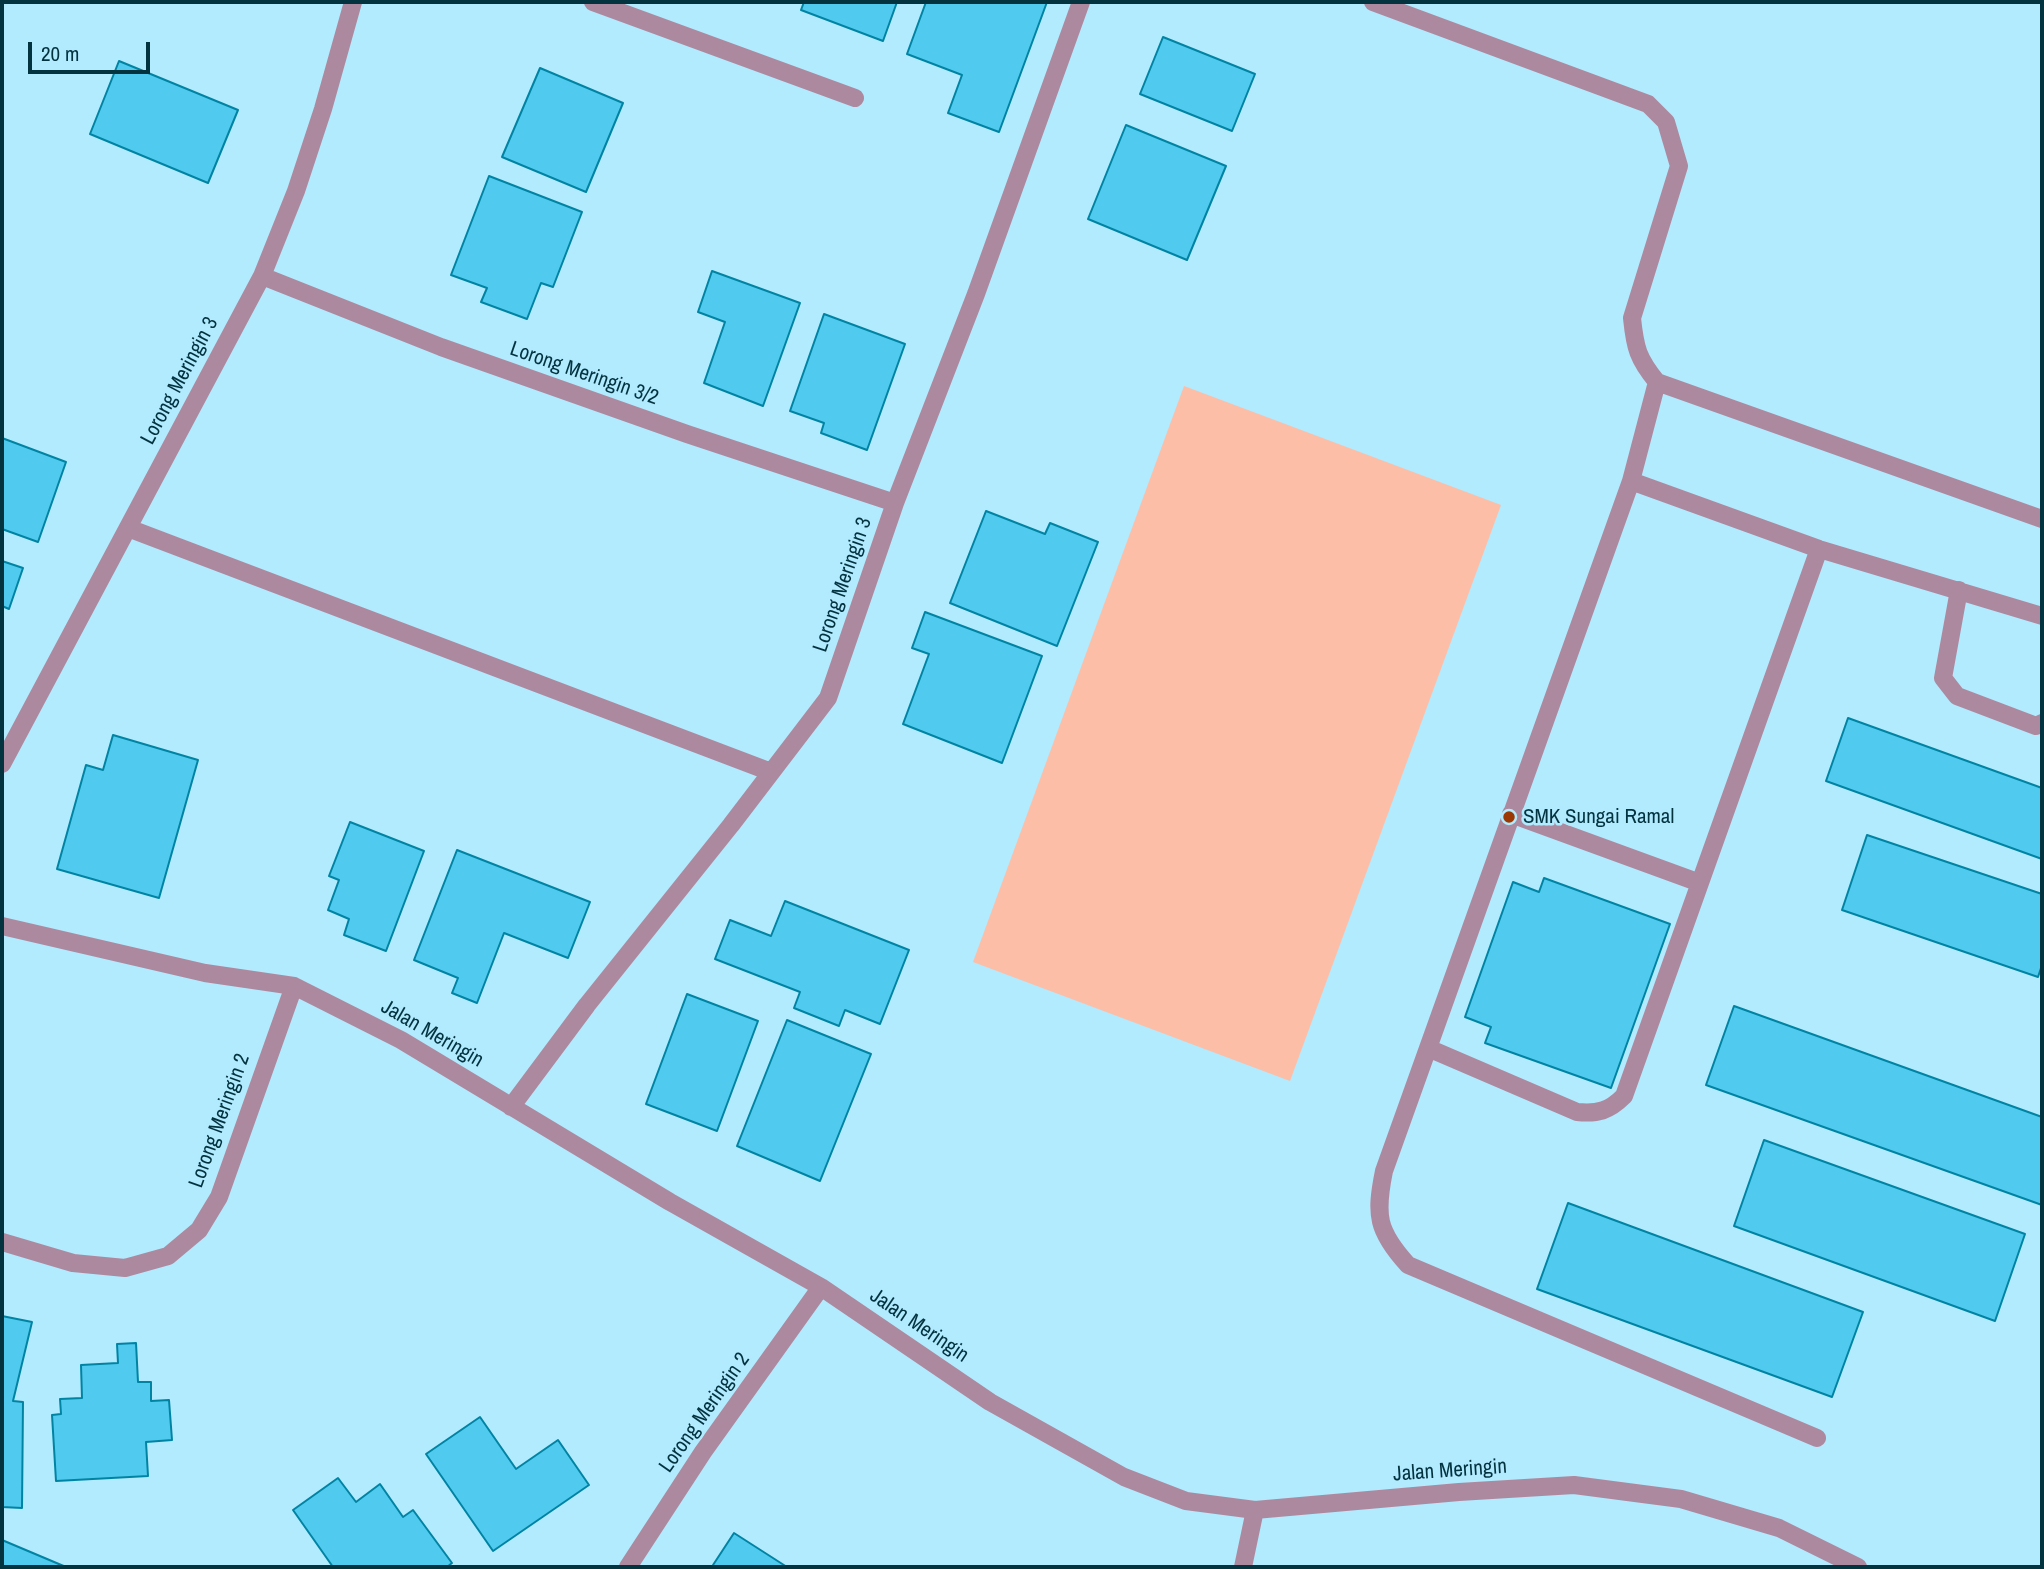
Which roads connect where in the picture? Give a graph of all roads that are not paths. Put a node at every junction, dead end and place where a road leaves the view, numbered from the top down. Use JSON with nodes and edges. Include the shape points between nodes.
{"nodes":[{"id":1,"x":353,"y":2,"type":"edge"},
{"id":2,"x":593,"y":2,"type":"edge"},
{"id":3,"x":1081,"y":2,"type":"edge"},
{"id":4,"x":1373,"y":2,"type":"edge"},
{"id":5,"x":855,"y":98,"type":"dead end"},
{"id":6,"x":262,"y":276,"type":"junction"},
{"id":7,"x":1657,"y":382,"type":"junction"},
{"id":8,"x":1631,"y":481,"type":"junction"},
{"id":9,"x":895,"y":503,"type":"junction"},
{"id":10,"x":2042,"y":519,"type":"edge"},
{"id":11,"x":128,"y":528,"type":"junction"},
{"id":12,"x":1819,"y":549,"type":"junction"},
{"id":13,"x":1959,"y":590,"type":"junction"},
{"id":14,"x":2042,"y":616,"type":"edge"},
{"id":15,"x":2042,"y":723,"type":"edge"},
{"id":16,"x":2,"y":764,"type":"edge"},
{"id":17,"x":771,"y":772,"type":"junction"},
{"id":18,"x":1511,"y":814,"type":"junction"},
{"id":19,"x":1700,"y":884,"type":"junction"},
{"id":20,"x":2,"y":926,"type":"edge"},
{"id":21,"x":294,"y":986,"type":"junction"},
{"id":22,"x":1428,"y":1048,"type":"junction"},
{"id":23,"x":511,"y":1107,"type":"junction"},
{"id":24,"x":2,"y":1242,"type":"edge"},
{"id":25,"x":821,"y":1287,"type":"junction"},
{"id":26,"x":1817,"y":1438,"type":"dead end"},
{"id":27,"x":1255,"y":1510,"type":"junction"},
{"id":28,"x":628,"y":1567,"type":"edge"},
{"id":29,"x":1243,"y":1567,"type":"edge"},
{"id":30,"x":1858,"y":1567,"type":"edge"}],
"edges":[{"from":1,"to":6,"type":"street","name":"Lorong Meringin 3","via":[[320,121]]},
{"from":2,"to":5,"type":"street"},
{"from":3,"to":9,"type":"street","name":"Lorong Meringin 3","via":[[976,295]]},
{"from":4,"to":7,"type":"street","via":[[1647,104],[1666,122],[1679,166],[1632,318],[1642,364]]},
{"from":6,"to":9,"type":"street","name":"Lorong Meringin 3/2","via":[[454,352]]},
{"from":6,"to":11,"type":"street","name":"Lorong Meringin 3"},
{"from":7,"to":8,"type":"street"},
{"from":7,"to":10,"type":"street"},
{"from":8,"to":12,"type":"street"},
{"from":8,"to":18,"type":"street"},
{"from":9,"to":17,"type":"street","name":"Lorong Meringin 3","via":[[828,698]]},
{"from":11,"to":16,"type":"street","name":"Lorong Meringin 3"},
{"from":11,"to":17,"type":"street"},
{"from":12,"to":13,"type":"street"},
{"from":12,"to":19,"type":"street"},
{"from":13,"to":14,"type":"street"},
{"from":13,"to":15,"type":"street","via":[[1944,678],[1957,696],[2036,726]]},
{"from":17,"to":23,"type":"street","name":"Lorong Meringin 3"},
{"from":18,"to":19,"type":"street"},
{"from":18,"to":22,"type":"street"},
{"from":19,"to":22,"type":"street","via":[[1625,1096],[1613,1107],[1596,1114],[1577,1112]]},
{"from":20,"to":21,"type":"street","name":"Jalan Meringin","via":[[205,973]]},
{"from":21,"to":23,"type":"street","name":"Jalan Meringin","via":[[401,1040]]},
{"from":21,"to":24,"type":"street","name":"Lorong Meringin 2","via":[[219,1197],[199,1230],[168,1256],[125,1268],[73,1263]]},
{"from":22,"to":26,"type":"street","via":[[1378,1199],[1381,1226],[1408,1265]]},
{"from":23,"to":25,"type":"street","name":"Jalan Meringin"},
{"from":25,"to":27,"type":"street","name":"Jalan Meringin","via":[[990,1402],[1124,1477],[1186,1501]]},
{"from":25,"to":28,"type":"street","name":"Lorong Meringin 2","via":[[703,1452]]},
{"from":27,"to":29,"type":"street"},
{"from":27,"to":30,"type":"street","name":"Jalan Meringin","via":[[1574,1485],[1681,1499],[1779,1528]]}]}
